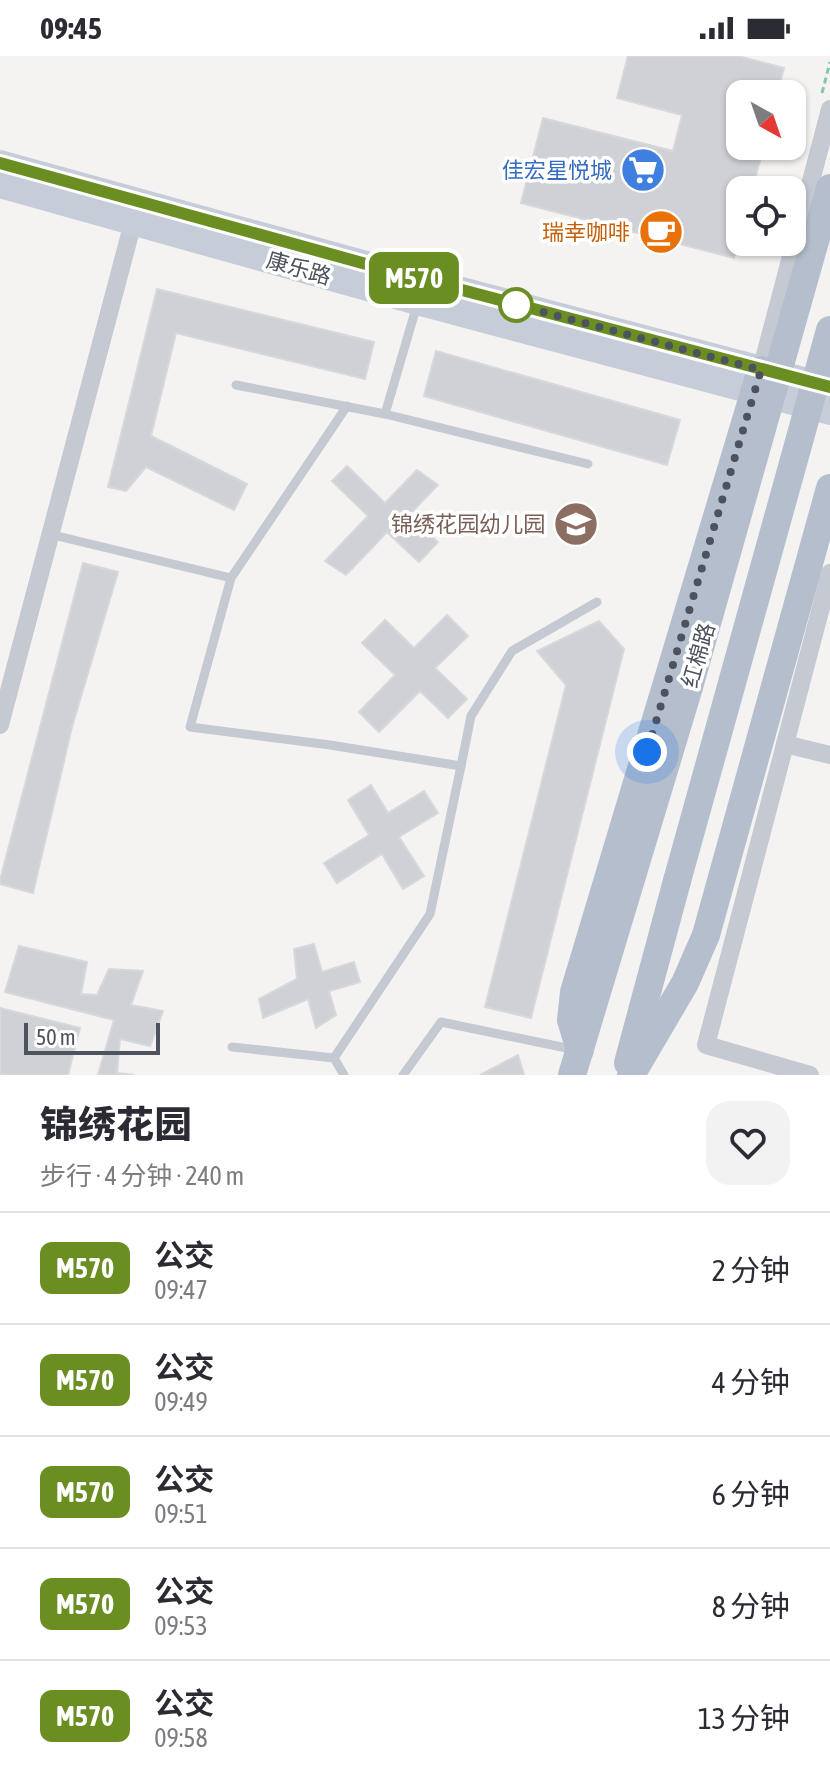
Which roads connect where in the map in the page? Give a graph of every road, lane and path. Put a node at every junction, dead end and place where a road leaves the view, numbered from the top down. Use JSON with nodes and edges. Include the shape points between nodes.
{"nodes":[{"id":1,"x":830,"y":109,"type":"edge"},
{"id":2,"x":0,"y":163,"type":"edge"},
{"id":3,"x":0,"y":185,"type":"edge"},
{"id":4,"x":830,"y":188,"type":"edge"},
{"id":5,"x":136,"y":211,"type":"junction"},
{"id":6,"x":421,"y":291,"type":"junction"},
{"id":7,"x":830,"y":330,"type":"edge"},
{"id":8,"x":759,"y":381,"type":"junction"},
{"id":9,"x":236,"y":385,"type":"dead end"},
{"id":10,"x":830,"y":387,"type":"edge"},
{"id":11,"x":347,"y":406,"type":"junction"},
{"id":12,"x":830,"y":412,"type":"edge"},
{"id":13,"x":385,"y":414,"type":"junction"},
{"id":14,"x":588,"y":464,"type":"dead end"},
{"id":15,"x":830,"y":488,"type":"edge"},
{"id":16,"x":49,"y":534,"type":"junction"},
{"id":17,"x":830,"y":573,"type":"edge"},
{"id":18,"x":231,"y":578,"type":"junction"},
{"id":19,"x":597,"y":602,"type":"dead end"},
{"id":20,"x":0,"y":725,"type":"edge"},
{"id":21,"x":785,"y":744,"type":"junction"},
{"id":22,"x":830,"y":755,"type":"edge"},
{"id":23,"x":461,"y":766,"type":"junction"},
{"id":24,"x":232,"y":1047,"type":"dead end"},
{"id":25,"x":334,"y":1058,"type":"junction"},
{"id":26,"x":576,"y":1063,"type":"edge"},
{"id":27,"x":344,"y":1075,"type":"edge"},
{"id":28,"x":403,"y":1075,"type":"edge"},
{"id":29,"x":624,"y":1075,"type":"edge"},
{"id":30,"x":631,"y":1075,"type":"edge"},
{"id":31,"x":810,"y":1075,"type":"edge"}],
"edges":[{"from":1,"to":8,"type":"street"},
{"from":2,"to":5,"type":"street","name":"康乐路"},
{"from":3,"to":5,"type":"street","name":"康乐路"},
{"from":4,"to":26,"type":"main road","name":"红棉路","bridge":true},
{"from":5,"to":6,"type":"street","name":"康乐路"},
{"from":5,"to":16,"type":"street"},
{"from":6,"to":8,"type":"street","name":"康乐路"},
{"from":6,"to":13,"type":"lane"},
{"from":7,"to":29,"type":"main road","name":"红棉路","bridge":true},
{"from":8,"to":10,"type":"street","name":"康乐路"},
{"from":8,"to":12,"type":"street","name":"康乐路"},
{"from":8,"to":26,"type":"main road","via":[[574,992]]},
{"from":9,"to":11,"type":"lane"},
{"from":11,"to":13,"type":"lane"},
{"from":11,"to":18,"type":"lane"},
{"from":13,"to":14,"type":"lane"},
{"from":15,"to":30,"type":"main road","via":[[706,935],[685,983]]},
{"from":16,"to":18,"type":"lane"},
{"from":16,"to":20,"type":"street"},
{"from":17,"to":21,"type":"street"},
{"from":18,"to":23,"type":"lane","via":[[190,727]]},
{"from":19,"to":23,"type":"lane","via":[[512,651],[471,716]]},
{"from":21,"to":22,"type":"street"},
{"from":21,"to":31,"type":"street","via":[[706,1045]]},
{"from":23,"to":25,"type":"lane","via":[[430,914]]},
{"from":24,"to":25,"type":"lane"},
{"from":25,"to":27,"type":"lane"},
{"from":26,"to":28,"type":"lane","via":[[441,1022]]}]}
